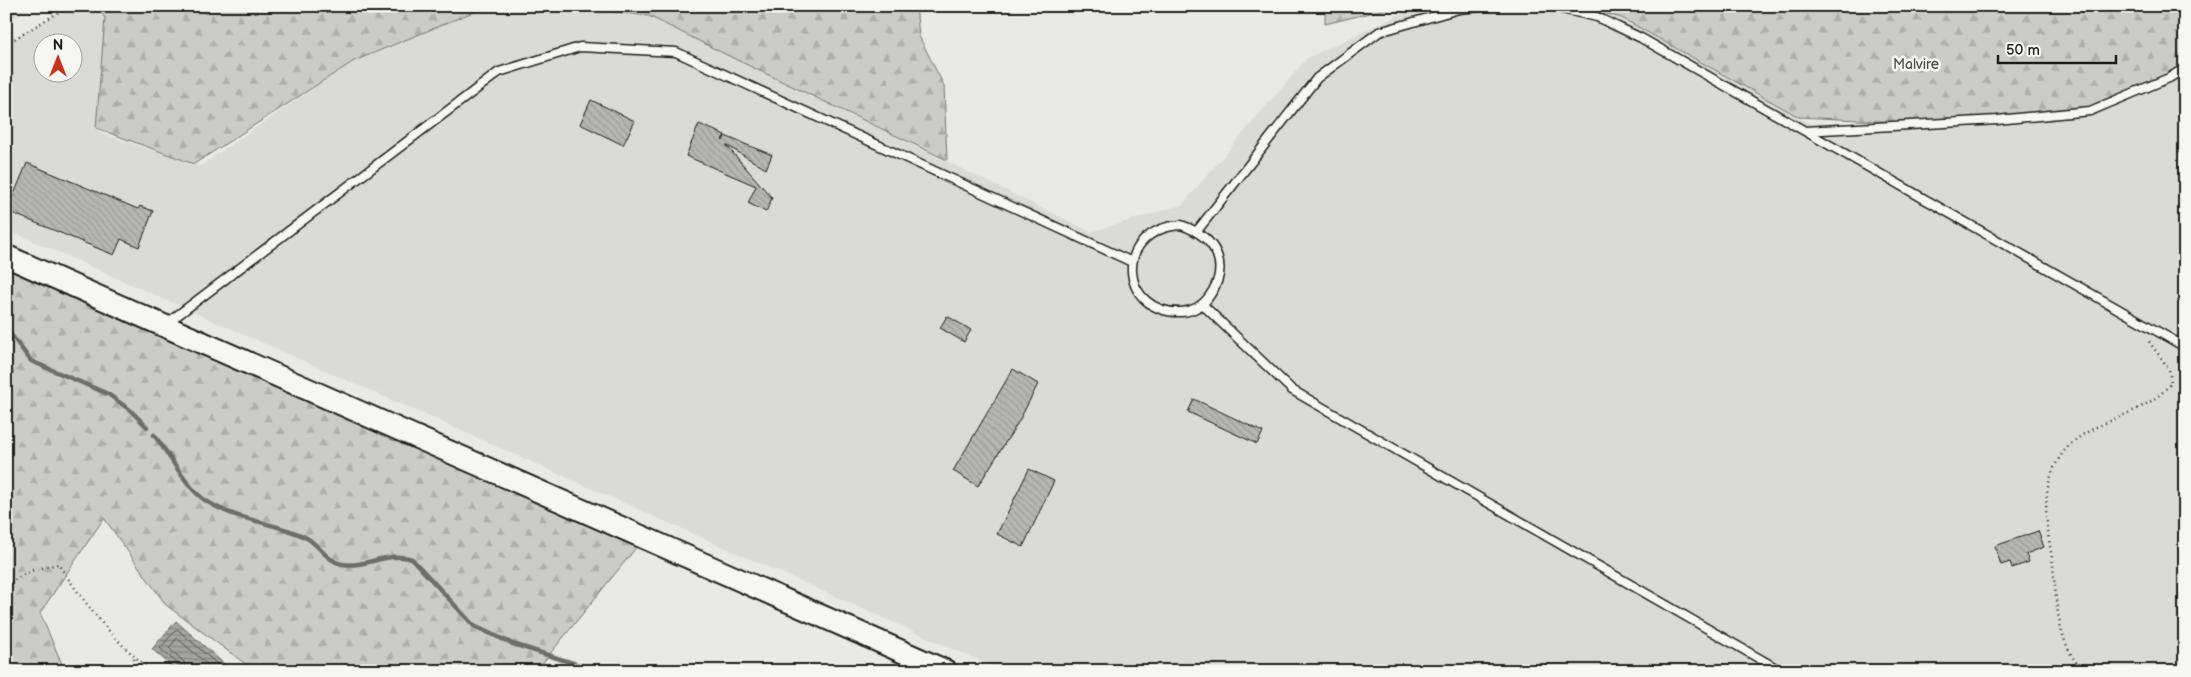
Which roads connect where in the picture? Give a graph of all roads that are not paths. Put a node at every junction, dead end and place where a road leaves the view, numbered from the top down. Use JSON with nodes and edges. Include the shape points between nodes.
{"nodes":[{"id":1,"x":1489,"y":6,"type":"edge"},
{"id":2,"x":1549,"y":6,"type":"edge"},
{"id":3,"x":2185,"y":68,"type":"edge"},
{"id":4,"x":1805,"y":131,"type":"junction"},
{"id":5,"x":1197,"y":231,"type":"junction"},
{"id":6,"x":6,"y":256,"type":"edge"},
{"id":7,"x":1132,"y":262,"type":"junction"},
{"id":8,"x":1203,"y":305,"type":"junction"},
{"id":9,"x":164,"y":326,"type":"junction"},
{"id":10,"x":2185,"y":347,"type":"edge"},
{"id":11,"x":946,"y":671,"type":"edge"},
{"id":12,"x":1781,"y":671,"type":"edge"}],
"edges":[{"from":1,"to":5,"type":"lane","via":[[1458,9],[1379,32],[1317,78]]},
{"from":2,"to":4,"type":"lane","via":[[1597,17],[1641,38]]},
{"from":3,"to":4,"type":"lane","via":[[2170,78],[2090,110],[1989,120]]},
{"from":4,"to":10,"type":"lane"},
{"from":5,"to":7,"type":"lane","via":[[1181,225],[1164,226],[1149,234],[1138,246]]},
{"from":5,"to":8,"type":"lane","via":[[1210,242],[1218,257],[1219,274],[1214,291]]},
{"from":6,"to":9,"type":"main road"},
{"from":7,"to":8,"type":"lane","via":[[1132,279],[1140,294],[1153,306],[1169,312],[1187,312]]},
{"from":7,"to":9,"type":"lane","via":[[676,52],[580,47],[499,72]]},
{"from":8,"to":12,"type":"lane","via":[[1292,390]]},
{"from":9,"to":11,"type":"main road"}]}
